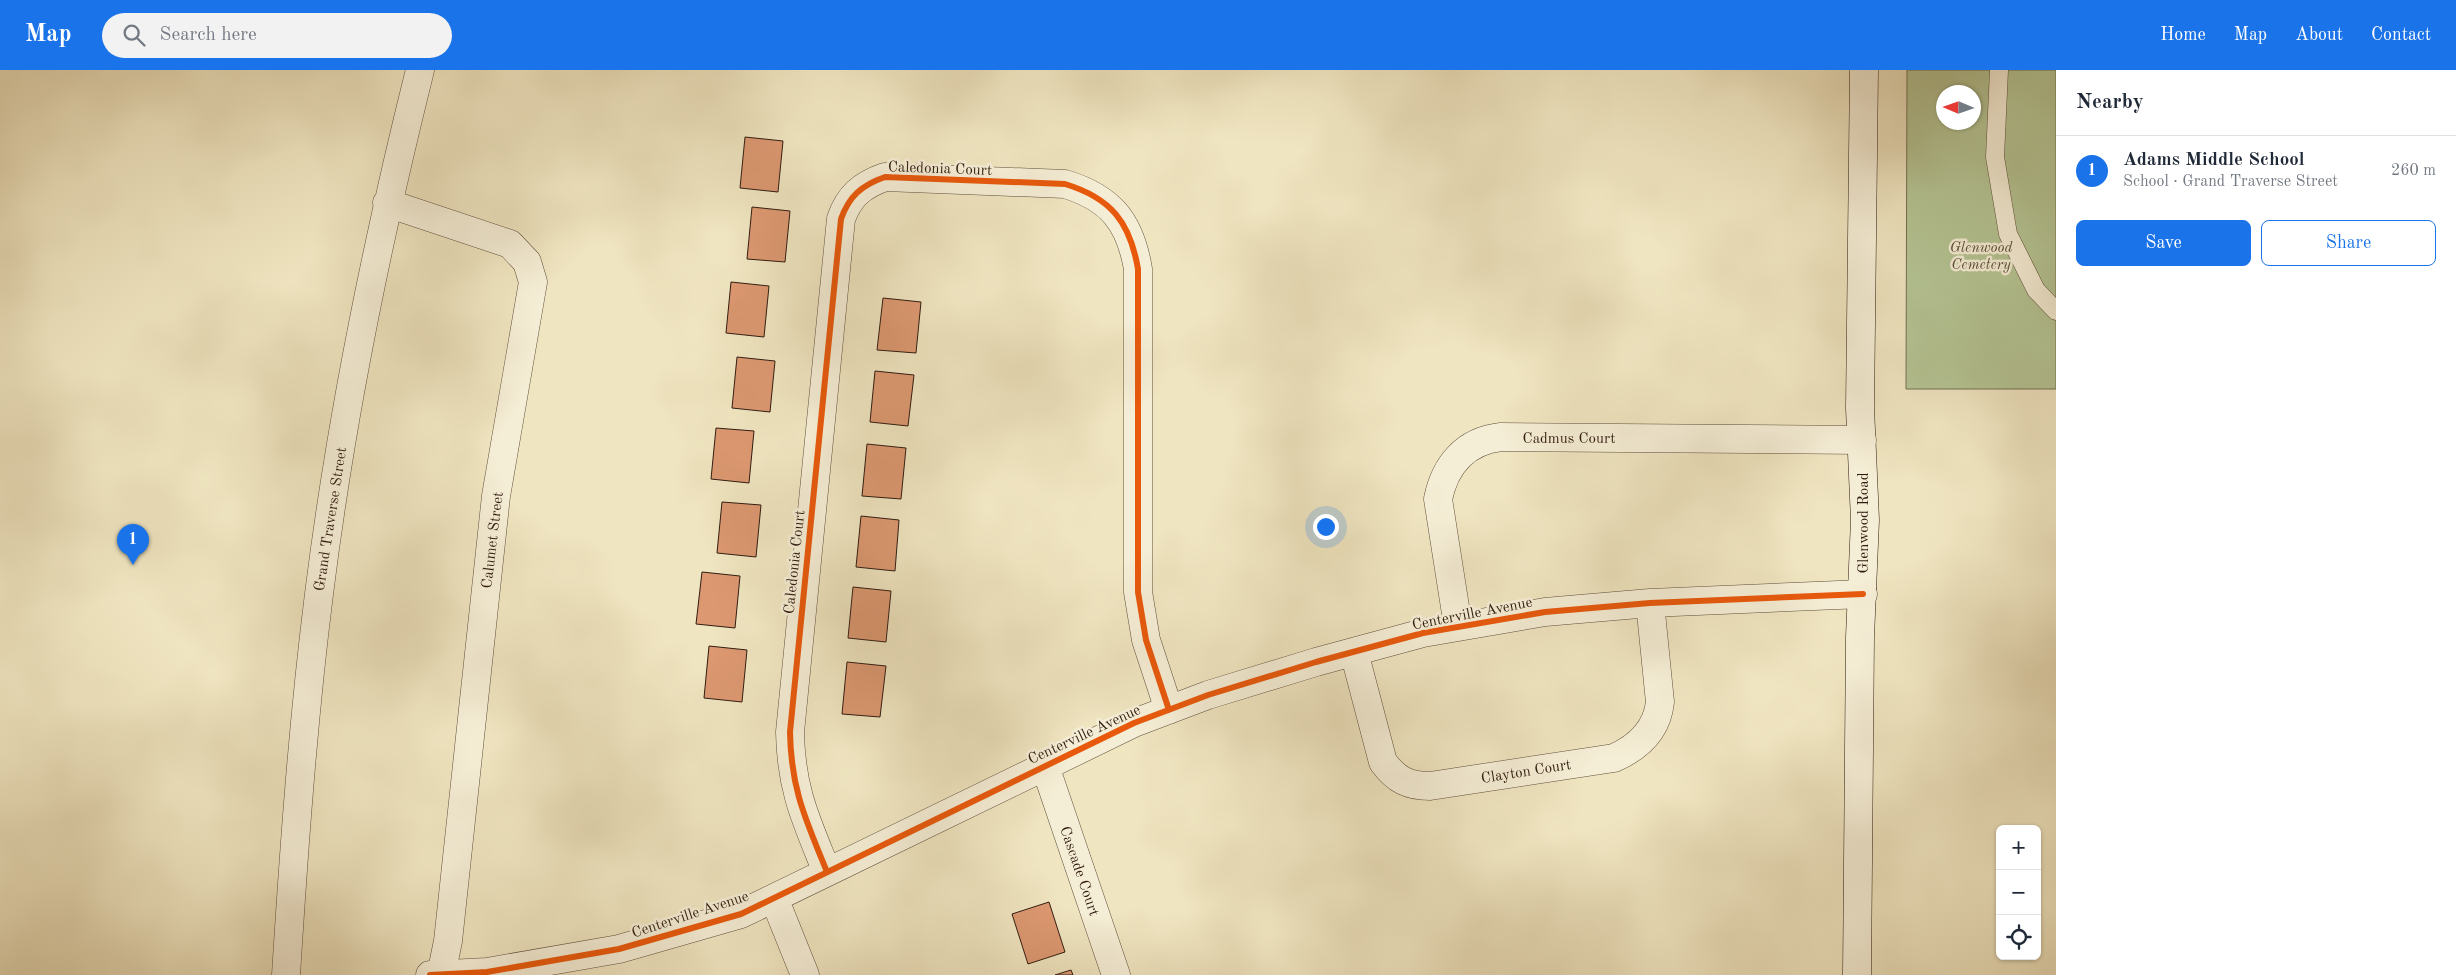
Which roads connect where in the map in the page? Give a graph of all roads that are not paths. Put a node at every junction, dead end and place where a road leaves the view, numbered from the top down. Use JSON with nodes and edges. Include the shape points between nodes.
{"nodes":[{"id":1,"x":420,"y":70,"type":"edge"},
{"id":2,"x":1864,"y":70,"type":"edge"},
{"id":3,"x":1999,"y":70,"type":"edge"},
{"id":4,"x":387,"y":203,"type":"junction"},
{"id":5,"x":2056,"y":311,"type":"edge"},
{"id":6,"x":1862,"y":440,"type":"junction"},
{"id":7,"x":1863,"y":594,"type":"junction"},
{"id":8,"x":1650,"y":603,"type":"junction"},
{"id":9,"x":1458,"y":626,"type":"junction"},
{"id":10,"x":1354,"y":652,"type":"junction"},
{"id":11,"x":1169,"y":710,"type":"junction"},
{"id":12,"x":1045,"y":766,"type":"junction"},
{"id":13,"x":827,"y":872,"type":"junction"},
{"id":14,"x":774,"y":898,"type":"junction"},
{"id":15,"x":286,"y":975,"type":"edge"},
{"id":16,"x":430,"y":975,"type":"edge"},
{"id":17,"x":441,"y":975,"type":"edge"},
{"id":18,"x":805,"y":975,"type":"edge"},
{"id":19,"x":1116,"y":975,"type":"edge"},
{"id":20,"x":1857,"y":975,"type":"edge"}],
"edges":[{"from":1,"to":4,"type":"street","name":"Grand Traverse Street"},
{"from":2,"to":6,"type":"street","name":"Glenwood Road"},
{"from":3,"to":5,"type":"lane","via":[[1995,157],[2008,234],[2036,290]]},
{"from":4,"to":15,"type":"street","name":"Grand Traverse Street","via":[[342,444],[319,593],[299,774]]},
{"from":4,"to":17,"type":"street","name":"Calumet Street","via":[[510,244],[527,262],[533,282],[496,496],[448,941]]},
{"from":6,"to":7,"type":"street","name":"Glenwood Road","via":[[1866,520]]},
{"from":6,"to":9,"type":"street","name":"Cadmus Court","via":[[1502,437],[1474,444],[1449,467],[1441,482],[1438,499]]},
{"from":7,"to":8,"type":"street","name":"Centerville Avenue"},
{"from":7,"to":20,"type":"street","name":"Glenwood Road"},
{"from":8,"to":9,"type":"street","name":"Centerville Avenue","via":[[1545,612]]},
{"from":8,"to":10,"type":"street","name":"Clayton Court","via":[[1659,714],[1641,742],[1614,758],[1414,786],[1392,774],[1383,762]]},
{"from":9,"to":10,"type":"street","name":"Centerville Avenue"},
{"from":10,"to":11,"type":"street","name":"Centerville Avenue","via":[[1208,695]]},
{"from":11,"to":12,"type":"street","name":"Centerville Avenue","via":[[1134,723]]},
{"from":11,"to":13,"type":"street","name":"Caledonia Court","via":[[1146,640],[1138,592],[1138,269],[1134,244],[1126,227],[1100,199],[1065,184],[885,177],[868,182],[852,196],[840,219],[790,732],[790,764],[795,788]]},
{"from":12,"to":13,"type":"street","name":"Centerville Avenue"},
{"from":12,"to":19,"type":"street","name":"Cascade Court"},
{"from":13,"to":14,"type":"street","name":"Centerville Avenue"},
{"from":14,"to":17,"type":"street","name":"Centerville Avenue","via":[[741,914],[619,949],[487,972]]},
{"from":14,"to":18,"type":"street"},
{"from":16,"to":17,"type":"street","name":"Centerville Avenue"}]}
